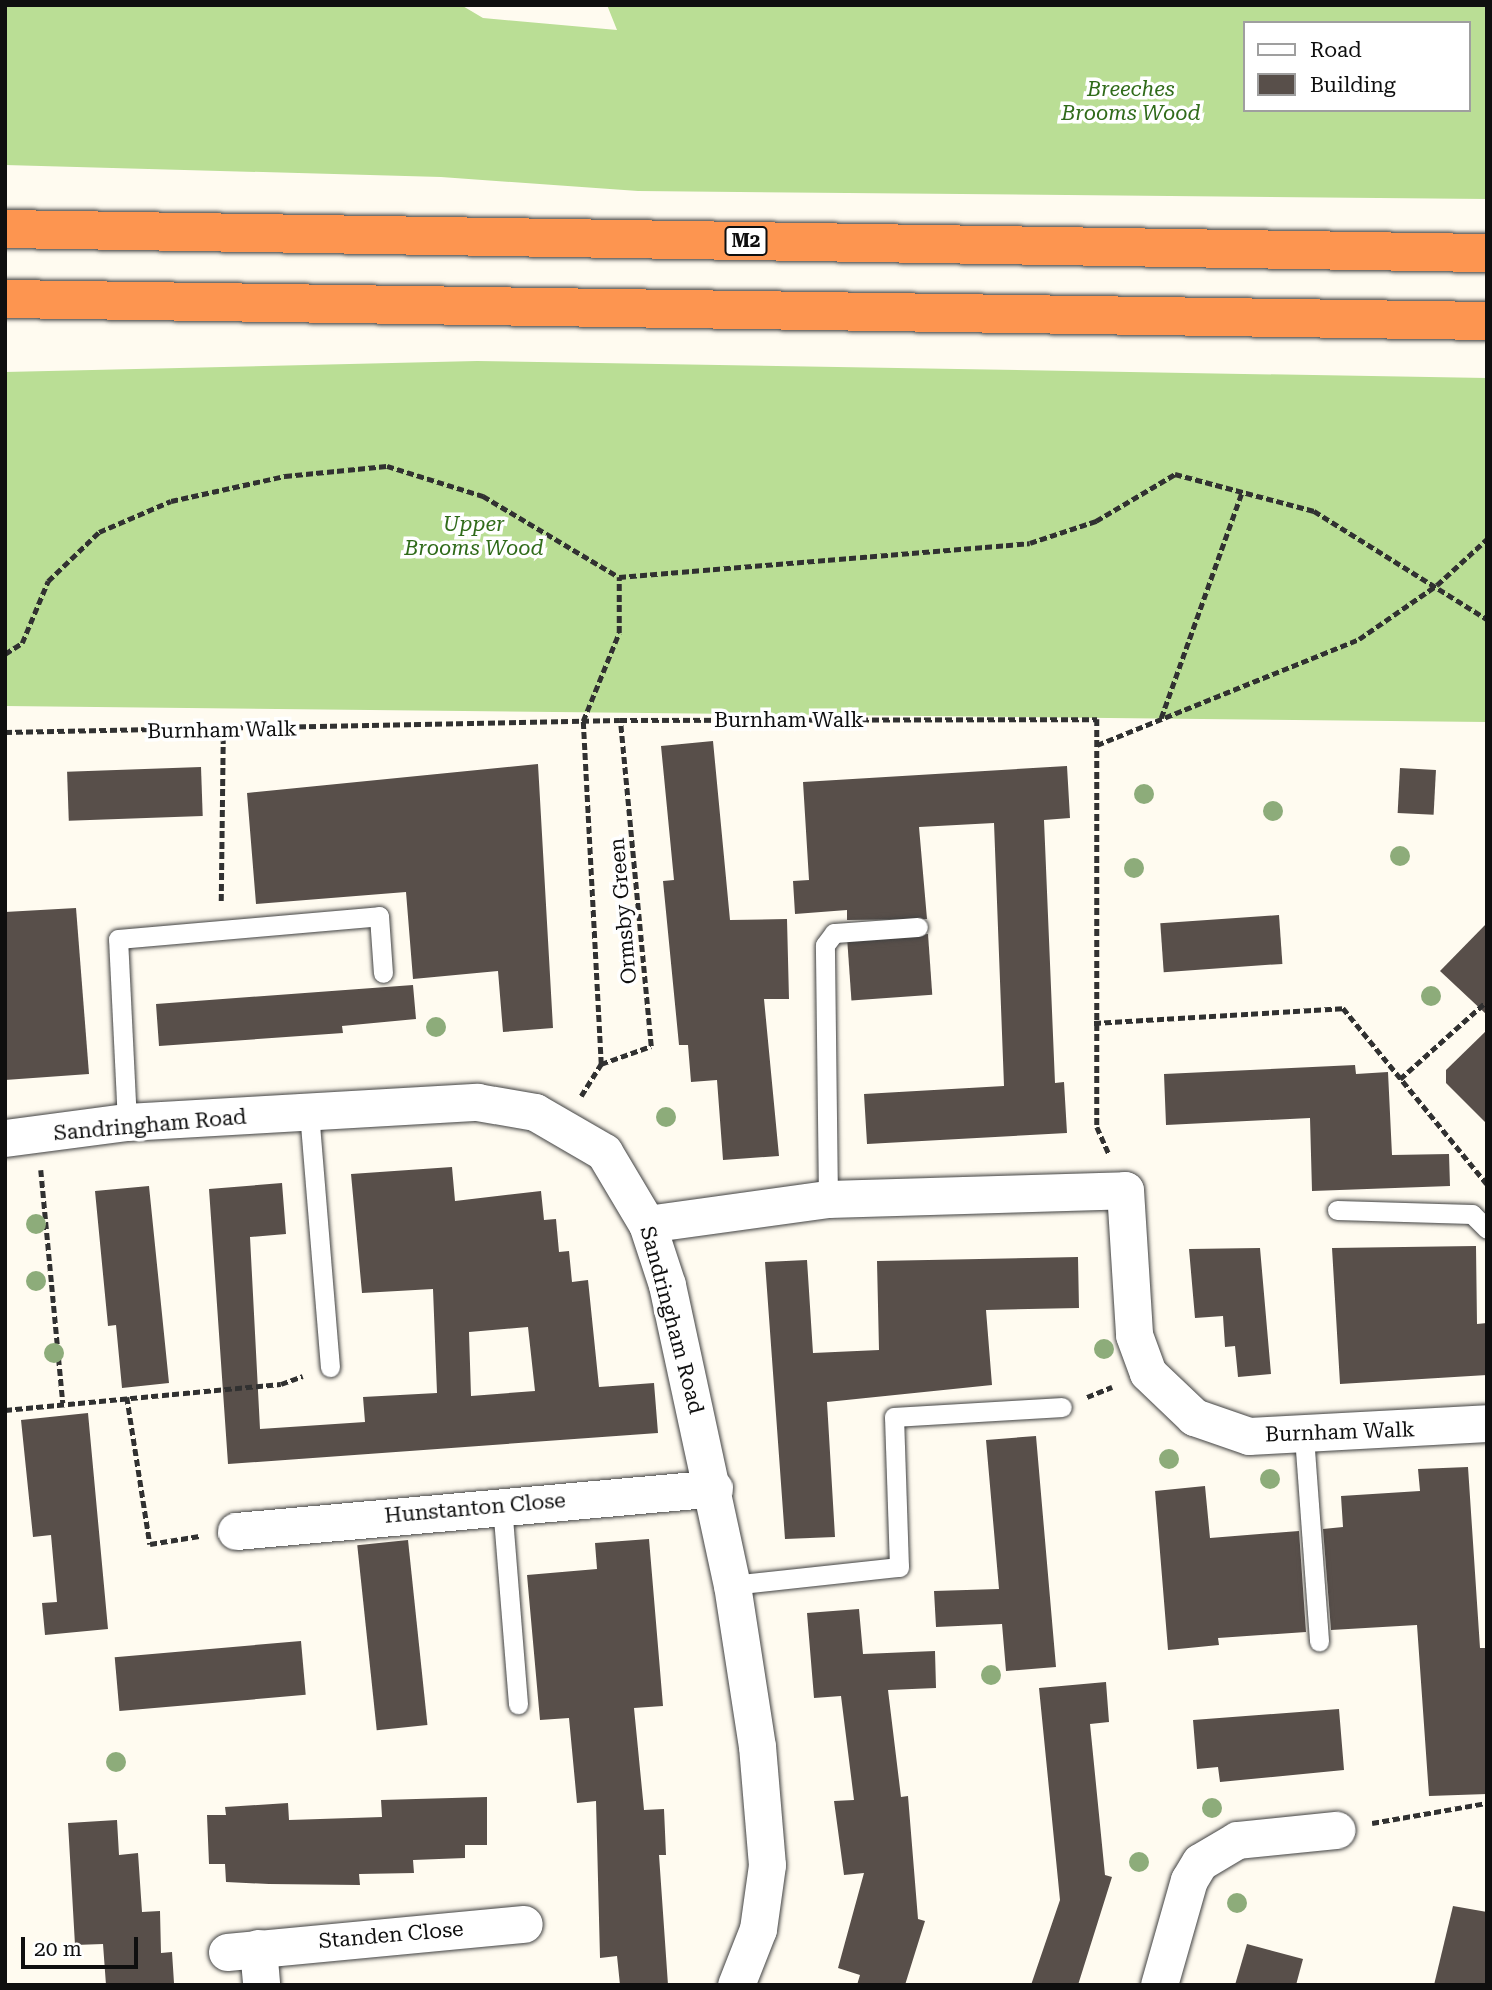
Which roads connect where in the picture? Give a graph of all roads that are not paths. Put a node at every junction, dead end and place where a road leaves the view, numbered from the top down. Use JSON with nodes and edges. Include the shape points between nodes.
{"nodes":[{"id":1,"x":5,"y":229,"type":"edge"},
{"id":2,"x":1487,"y":253,"type":"edge"},
{"id":3,"x":5,"y":299,"type":"edge"},
{"id":4,"x":1487,"y":321,"type":"edge"},
{"id":5,"x":918,"y":926,"type":"dead end"},
{"id":6,"x":383,"y":973,"type":"dead end"},
{"id":7,"x":309,"y":1112,"type":"junction"},
{"id":8,"x":127,"y":1122,"type":"junction"},
{"id":9,"x":21,"y":1136,"type":"edge"},
{"id":10,"x":828,"y":1199,"type":"junction"},
{"id":11,"x":1338,"y":1210,"type":"dead end"},
{"id":12,"x":647,"y":1224,"type":"junction"},
{"id":13,"x":1487,"y":1229,"type":"edge"},
{"id":14,"x":330,"y":1367,"type":"road end"},
{"id":15,"x":1062,"y":1407,"type":"road end"},
{"id":16,"x":1487,"y":1423,"type":"edge"},
{"id":17,"x":1304,"y":1436,"type":"junction"},
{"id":18,"x":714,"y":1488,"type":"junction"},
{"id":19,"x":502,"y":1505,"type":"junction"},
{"id":20,"x":236,"y":1531,"type":"road end"},
{"id":21,"x":732,"y":1585,"type":"junction"},
{"id":22,"x":1319,"y":1641,"type":"dead end"},
{"id":23,"x":517,"y":1704,"type":"dead end"},
{"id":24,"x":1336,"y":1830,"type":"road end"},
{"id":25,"x":524,"y":1924,"type":"dead end"},
{"id":26,"x":261,"y":1985,"type":"edge"},
{"id":27,"x":736,"y":1985,"type":"edge"},
{"id":28,"x":1159,"y":1985,"type":"edge"}],
"edges":[{"from":1,"to":2,"type":"highway","number":"M2"},
{"from":3,"to":4,"type":"highway"},
{"from":5,"to":10,"type":"lane","via":[[834,933],[825,945]]},
{"from":6,"to":8,"type":"lane","via":[[379,916],[118,939]]},
{"from":7,"to":8,"type":"street","name":"Sandringham Road"},
{"from":7,"to":12,"type":"street","name":"Sandringham Road","via":[[477,1102],[535,1112],[563,1124],[604,1152]]},
{"from":7,"to":14,"type":"lane"},
{"from":8,"to":9,"type":"street","name":"Sandringham Road"},
{"from":10,"to":12,"type":"street"},
{"from":10,"to":17,"type":"street","name":"Burnham Walk","via":[[1125,1190],[1134,1335],[1148,1373],[1194,1417],[1219,1429],[1249,1436]]},
{"from":11,"to":13,"type":"lane","via":[[1472,1214]]},
{"from":12,"to":18,"type":"street","name":"Sandringham Road"},
{"from":15,"to":21,"type":"lane","via":[[894,1417],[899,1567]]},
{"from":16,"to":17,"type":"street","name":"Burnham Walk"},
{"from":17,"to":22,"type":"lane"},
{"from":18,"to":19,"type":"street","name":"Hunstanton Close"},
{"from":18,"to":21,"type":"street","name":"Sandringham Road"},
{"from":19,"to":20,"type":"street","name":"Hunstanton Close"},
{"from":19,"to":23,"type":"lane"},
{"from":21,"to":27,"type":"street","name":"Sandringham Road","via":[[757,1746],[767,1865],[758,1929]]},
{"from":24,"to":28,"type":"street","via":[[1237,1840],[1200,1862],[1189,1880]]},
{"from":25,"to":26,"type":"street","name":"Standen Close","via":[[242,1950]]}]}
